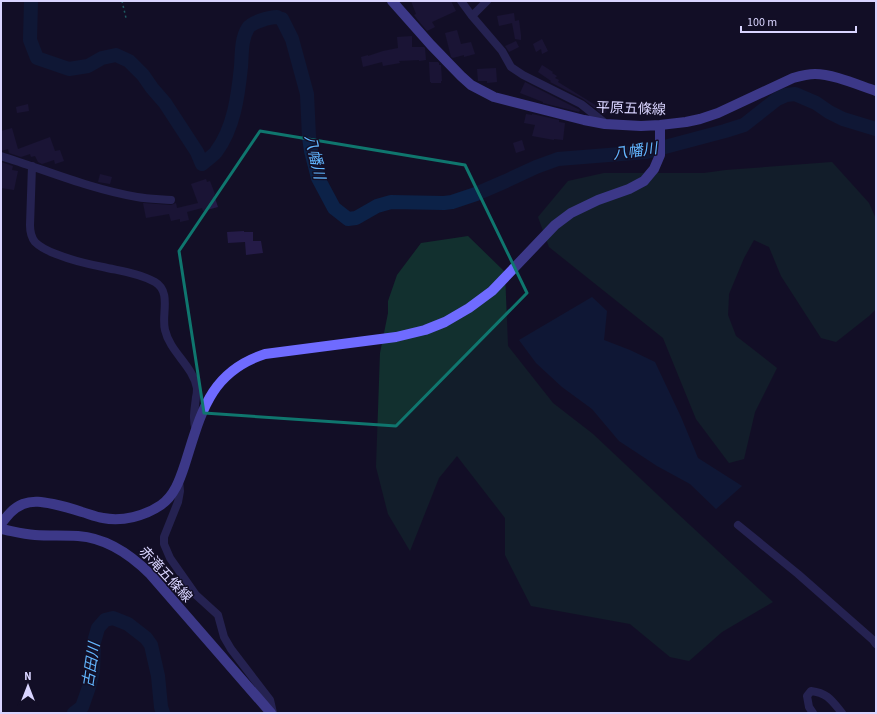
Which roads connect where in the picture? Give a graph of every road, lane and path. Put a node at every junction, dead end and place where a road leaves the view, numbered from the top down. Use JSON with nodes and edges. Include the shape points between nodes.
{"nodes":[{"id":1,"x":122,"y":1,"type":"edge"},
{"id":2,"x":392,"y":1,"type":"edge"},
{"id":3,"x":461,"y":1,"type":"edge"},
{"id":4,"x":488,"y":1,"type":"edge"},
{"id":5,"x":472,"y":16,"type":"junction"},
{"id":6,"x":126,"y":18,"type":"dead end"},
{"id":7,"x":876,"y":91,"type":"edge"},
{"id":8,"x":605,"y":124,"type":"junction"},
{"id":9,"x":660,"y":125,"type":"junction"},
{"id":10,"x":1,"y":156,"type":"edge"},
{"id":11,"x":32,"y":166,"type":"junction"},
{"id":12,"x":171,"y":200,"type":"dead end"},
{"id":13,"x":196,"y":430,"type":"junction"},
{"id":14,"x":179,"y":481,"type":"junction"},
{"id":15,"x":1,"y":524,"type":"edge"},
{"id":16,"x":738,"y":525,"type":"dead end"},
{"id":17,"x":1,"y":529,"type":"edge"},
{"id":18,"x":876,"y":644,"type":"edge"},
{"id":19,"x":272,"y":713,"type":"edge"},
{"id":20,"x":813,"y":713,"type":"edge"},
{"id":21,"x":842,"y":713,"type":"edge"}],
"edges":[{"from":1,"to":6,"type":"path"},
{"from":2,"to":8,"type":"main road","name":"平原五條線","via":[[430,45],[471,85],[506,101]]},
{"from":3,"to":5,"type":"street"},
{"from":4,"to":5,"type":"street"},
{"from":5,"to":8,"type":"street","via":[[502,51],[511,67],[581,104]]},
{"from":7,"to":9,"type":"main road","name":"平原五條線","via":[[815,74],[793,78],[700,119]]},
{"from":8,"to":9,"type":"main road","name":"平原五條線"},
{"from":9,"to":13,"type":"main road","via":[[660,155],[654,169],[644,181],[571,213],[492,291],[469,308],[425,330],[396,337],[255,357],[237,367],[217,385]]},
{"from":10,"to":11,"type":"street"},
{"from":11,"to":12,"type":"street","via":[[71,180],[139,198]]},
{"from":11,"to":13,"type":"street","via":[[30,234],[36,242],[45,249],[70,259],[134,273],[155,282],[161,288],[165,300],[164,328],[168,339],[191,373],[197,389],[193,422]]},
{"from":13,"to":14,"type":"main road"},
{"from":14,"to":15,"type":"main road","via":[[172,494],[162,504],[134,517],[103,518],[42,502],[28,502],[17,507]]},
{"from":14,"to":19,"type":"street","via":[[178,502],[164,537],[164,544],[170,558],[196,595],[218,615],[224,637],[231,650],[270,700]]},
{"from":16,"to":18,"type":"street","via":[[798,574]]},
{"from":17,"to":19,"type":"main road","name":"赤滝五條線","via":[[34,535],[88,537],[108,543],[126,553],[150,574]]},
{"from":20,"to":21,"type":"street","via":[[807,696],[811,691],[828,696]]}]}
